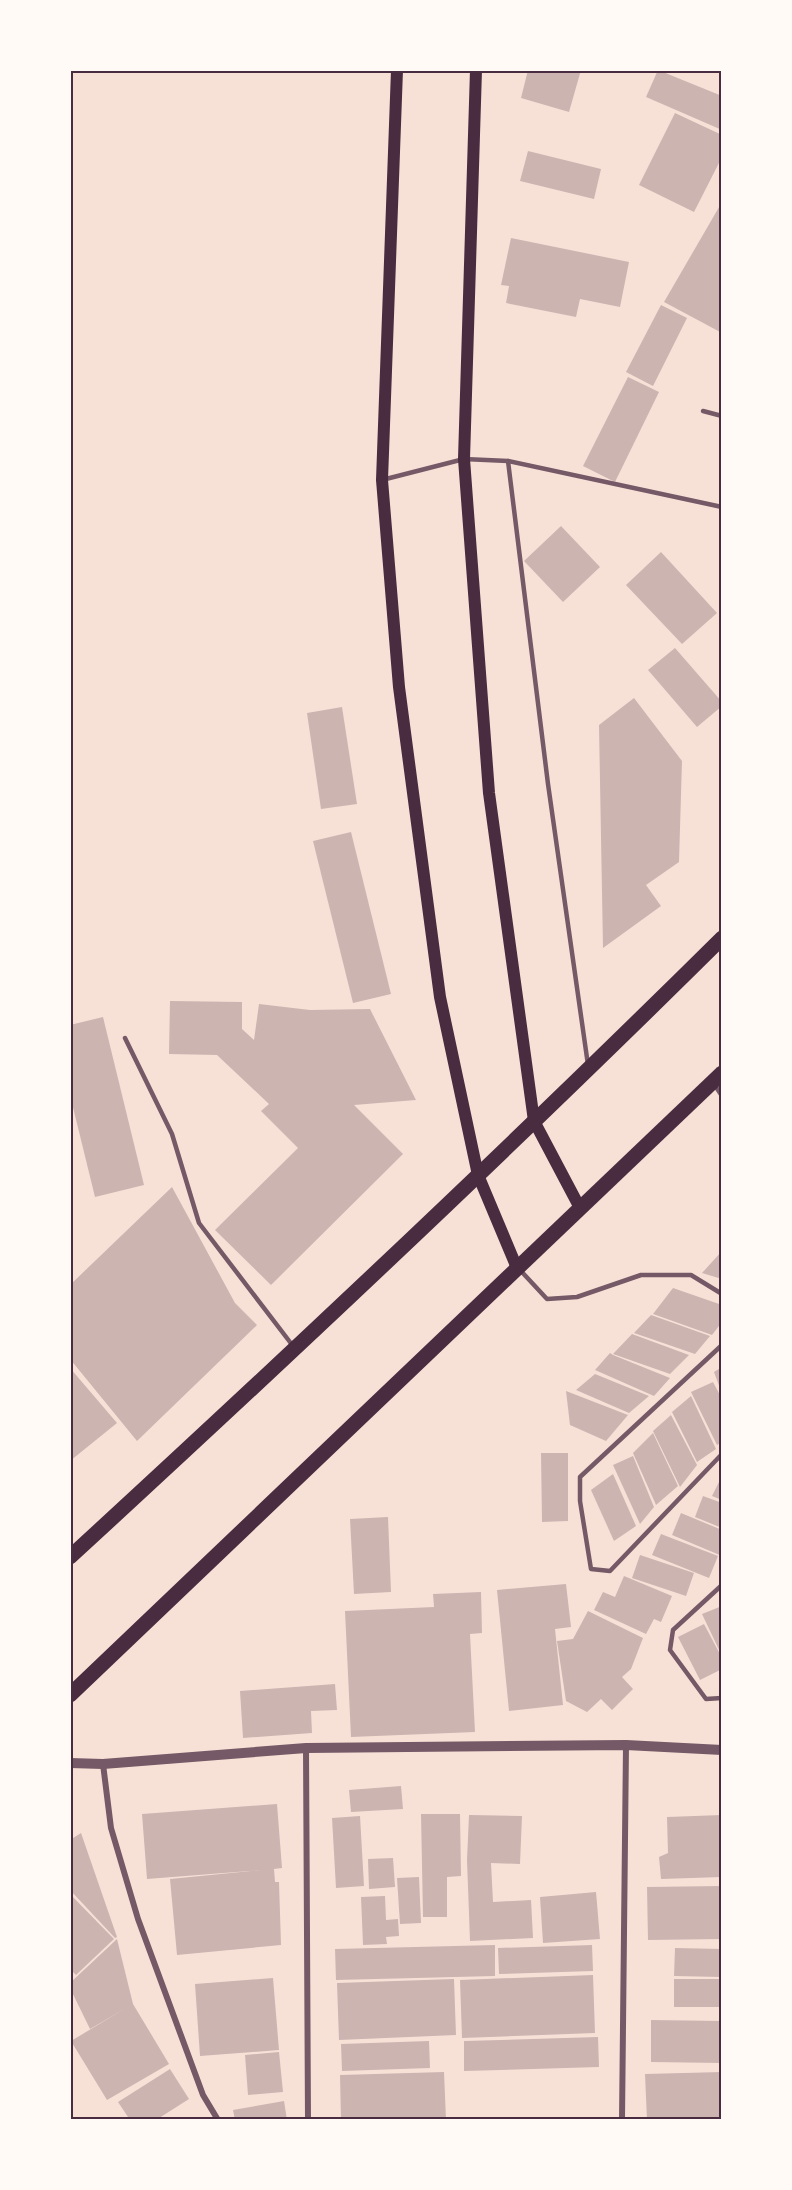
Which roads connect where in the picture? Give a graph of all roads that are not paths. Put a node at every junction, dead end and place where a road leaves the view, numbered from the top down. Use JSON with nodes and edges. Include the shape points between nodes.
{"nodes":[{"id":1,"x":397,"y":70,"type":"edge"},
{"id":2,"x":476,"y":70,"type":"edge"},
{"id":3,"x":704,"y":411,"type":"dead end"},
{"id":4,"x":722,"y":416,"type":"edge"},
{"id":5,"x":464,"y":459,"type":"junction"},
{"id":6,"x":508,"y":461,"type":"junction"},
{"id":7,"x":382,"y":480,"type":"junction"},
{"id":8,"x":722,"y":507,"type":"edge"},
{"id":9,"x":722,"y":938,"type":"edge"},
{"id":10,"x":125,"y":1038,"type":"dead end"},
{"id":11,"x":589,"y":1070,"type":"junction"},
{"id":12,"x":717,"y":1077,"type":"edge"},
{"id":13,"x":722,"y":1096,"type":"edge"},
{"id":14,"x":534,"y":1121,"type":"junction"},
{"id":15,"x":478,"y":1175,"type":"junction"},
{"id":16,"x":580,"y":1208,"type":"junction"},
{"id":17,"x":517,"y":1268,"type":"junction"},
{"id":18,"x":722,"y":1294,"type":"edge"},
{"id":19,"x":722,"y":1345,"type":"edge"},
{"id":20,"x":296,"y":1349,"type":"junction"},
{"id":21,"x":722,"y":1454,"type":"edge"},
{"id":22,"x":70,"y":1557,"type":"edge"},
{"id":23,"x":722,"y":1585,"type":"edge"},
{"id":24,"x":70,"y":1695,"type":"edge"},
{"id":25,"x":722,"y":1698,"type":"edge"},
{"id":26,"x":626,"y":1745,"type":"junction"},
{"id":27,"x":306,"y":1748,"type":"junction"},
{"id":28,"x":722,"y":1750,"type":"edge"},
{"id":29,"x":70,"y":1763,"type":"edge"},
{"id":30,"x":103,"y":1764,"type":"junction"},
{"id":31,"x":218,"y":2120,"type":"edge"},
{"id":32,"x":308,"y":2120,"type":"edge"},
{"id":33,"x":622,"y":2120,"type":"edge"}],
"edges":[{"from":1,"to":7,"type":"main road"},
{"from":2,"to":5,"type":"main road"},
{"from":3,"to":4,"type":"lane"},
{"from":5,"to":6,"type":"lane"},
{"from":5,"to":7,"type":"lane"},
{"from":5,"to":14,"type":"main road","via":[[489,793]]},
{"from":6,"to":8,"type":"lane"},
{"from":6,"to":11,"type":"lane"},
{"from":7,"to":15,"type":"main road","via":[[399,687],[440,997]]},
{"from":9,"to":11,"type":"main road"},
{"from":10,"to":20,"type":"lane","via":[[172,1134],[199,1223]]},
{"from":11,"to":14,"type":"main road"},
{"from":12,"to":13,"type":"lane"},
{"from":12,"to":16,"type":"main road"},
{"from":14,"to":15,"type":"main road"},
{"from":14,"to":16,"type":"main road"},
{"from":15,"to":17,"type":"main road"},
{"from":15,"to":20,"type":"main road"},
{"from":16,"to":17,"type":"main road"},
{"from":17,"to":18,"type":"lane","via":[[547,1299],[577,1297],[641,1275],[691,1275]]},
{"from":17,"to":24,"type":"main road"},
{"from":19,"to":21,"type":"lane","via":[[580,1477],[591,1569],[610,1571]]},
{"from":20,"to":22,"type":"main road"},
{"from":23,"to":25,"type":"lane","via":[[673,1630],[670,1650],[706,1699]]},
{"from":26,"to":27,"type":"street"},
{"from":26,"to":28,"type":"street"},
{"from":26,"to":33,"type":"street"},
{"from":27,"to":30,"type":"street"},
{"from":27,"to":32,"type":"street"},
{"from":29,"to":30,"type":"street"},
{"from":30,"to":31,"type":"street","via":[[111,1828],[138,1919],[203,2095]]}]}
